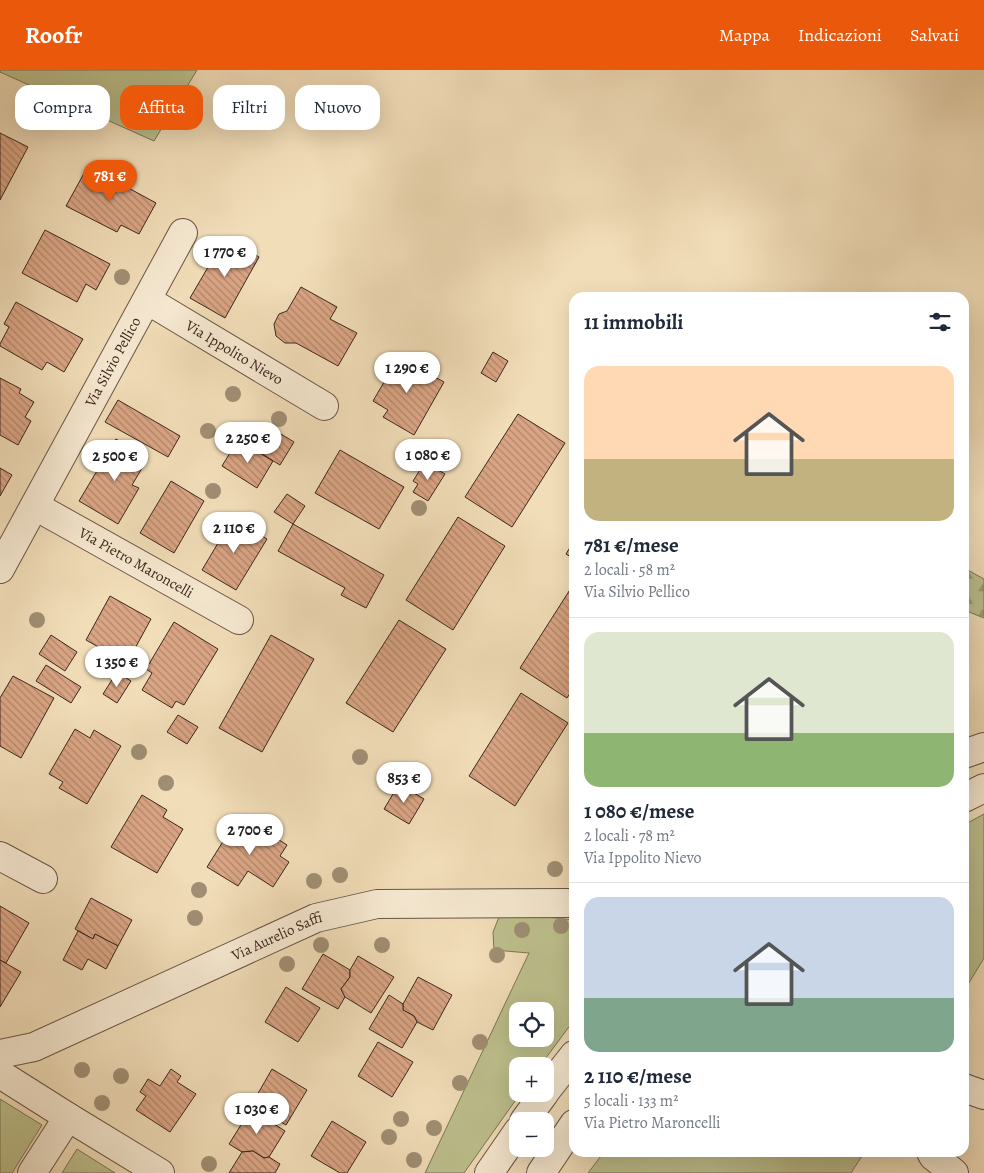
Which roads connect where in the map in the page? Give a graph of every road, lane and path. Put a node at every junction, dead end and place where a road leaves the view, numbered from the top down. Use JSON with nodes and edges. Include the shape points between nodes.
{"nodes":[{"id":1,"x":183,"y":233,"type":"dead end"},
{"id":2,"x":147,"y":300,"type":"junction"},
{"id":3,"x":324,"y":406,"type":"dead end"},
{"id":4,"x":35,"y":506,"type":"junction"},
{"id":5,"x":0,"y":570,"type":"edge"},
{"id":6,"x":239,"y":620,"type":"dead end"},
{"id":7,"x":984,"y":747,"type":"edge"},
{"id":8,"x":969,"y":752,"type":"edge"},
{"id":9,"x":984,"y":788,"type":"edge"},
{"id":10,"x":969,"y":796,"type":"edge"},
{"id":11,"x":0,"y":856,"type":"edge"},
{"id":12,"x":43,"y":879,"type":"dead end"},
{"id":13,"x":569,"y":903,"type":"edge"},
{"id":14,"x":0,"y":1054,"type":"edge"},
{"id":15,"x":569,"y":1061,"type":"edge"},
{"id":16,"x":0,"y":1074,"type":"edge"},
{"id":17,"x":554,"y":1080,"type":"edge"},
{"id":18,"x":969,"y":1090,"type":"edge"},
{"id":19,"x":984,"y":1095,"type":"edge"},
{"id":20,"x":68,"y":1117,"type":"junction"},
{"id":21,"x":569,"y":1131,"type":"edge"},
{"id":22,"x":509,"y":1144,"type":"edge"},
{"id":23,"x":934,"y":1157,"type":"edge"},
{"id":24,"x":32,"y":1173,"type":"edge"},
{"id":25,"x":160,"y":1173,"type":"edge"},
{"id":26,"x":489,"y":1173,"type":"edge"},
{"id":27,"x":541,"y":1173,"type":"edge"},
{"id":28,"x":954,"y":1173,"type":"edge"}],
"edges":[{"from":1,"to":2,"type":"street","name":"Via Silvio Pellico"},
{"from":2,"to":3,"type":"street","name":"Via Ippolito Nievo"},
{"from":2,"to":4,"type":"street","name":"Via Silvio Pellico"},
{"from":4,"to":5,"type":"street","name":"Via Silvio Pellico"},
{"from":4,"to":6,"type":"street","name":"Via Pietro Maroncelli"},
{"from":7,"to":8,"type":"street"},
{"from":9,"to":10,"type":"street"},
{"from":11,"to":12,"type":"street"},
{"from":13,"to":14,"type":"street","name":"Via Aurelio Saffi","via":[[377,904],[316,918],[34,1047]]},
{"from":15,"to":17,"type":"street"},
{"from":16,"to":20,"type":"street"},
{"from":18,"to":19,"type":"street"},
{"from":20,"to":24,"type":"street"},
{"from":20,"to":25,"type":"street"},
{"from":21,"to":27,"type":"street"},
{"from":22,"to":26,"type":"street"},
{"from":23,"to":28,"type":"street"}]}
